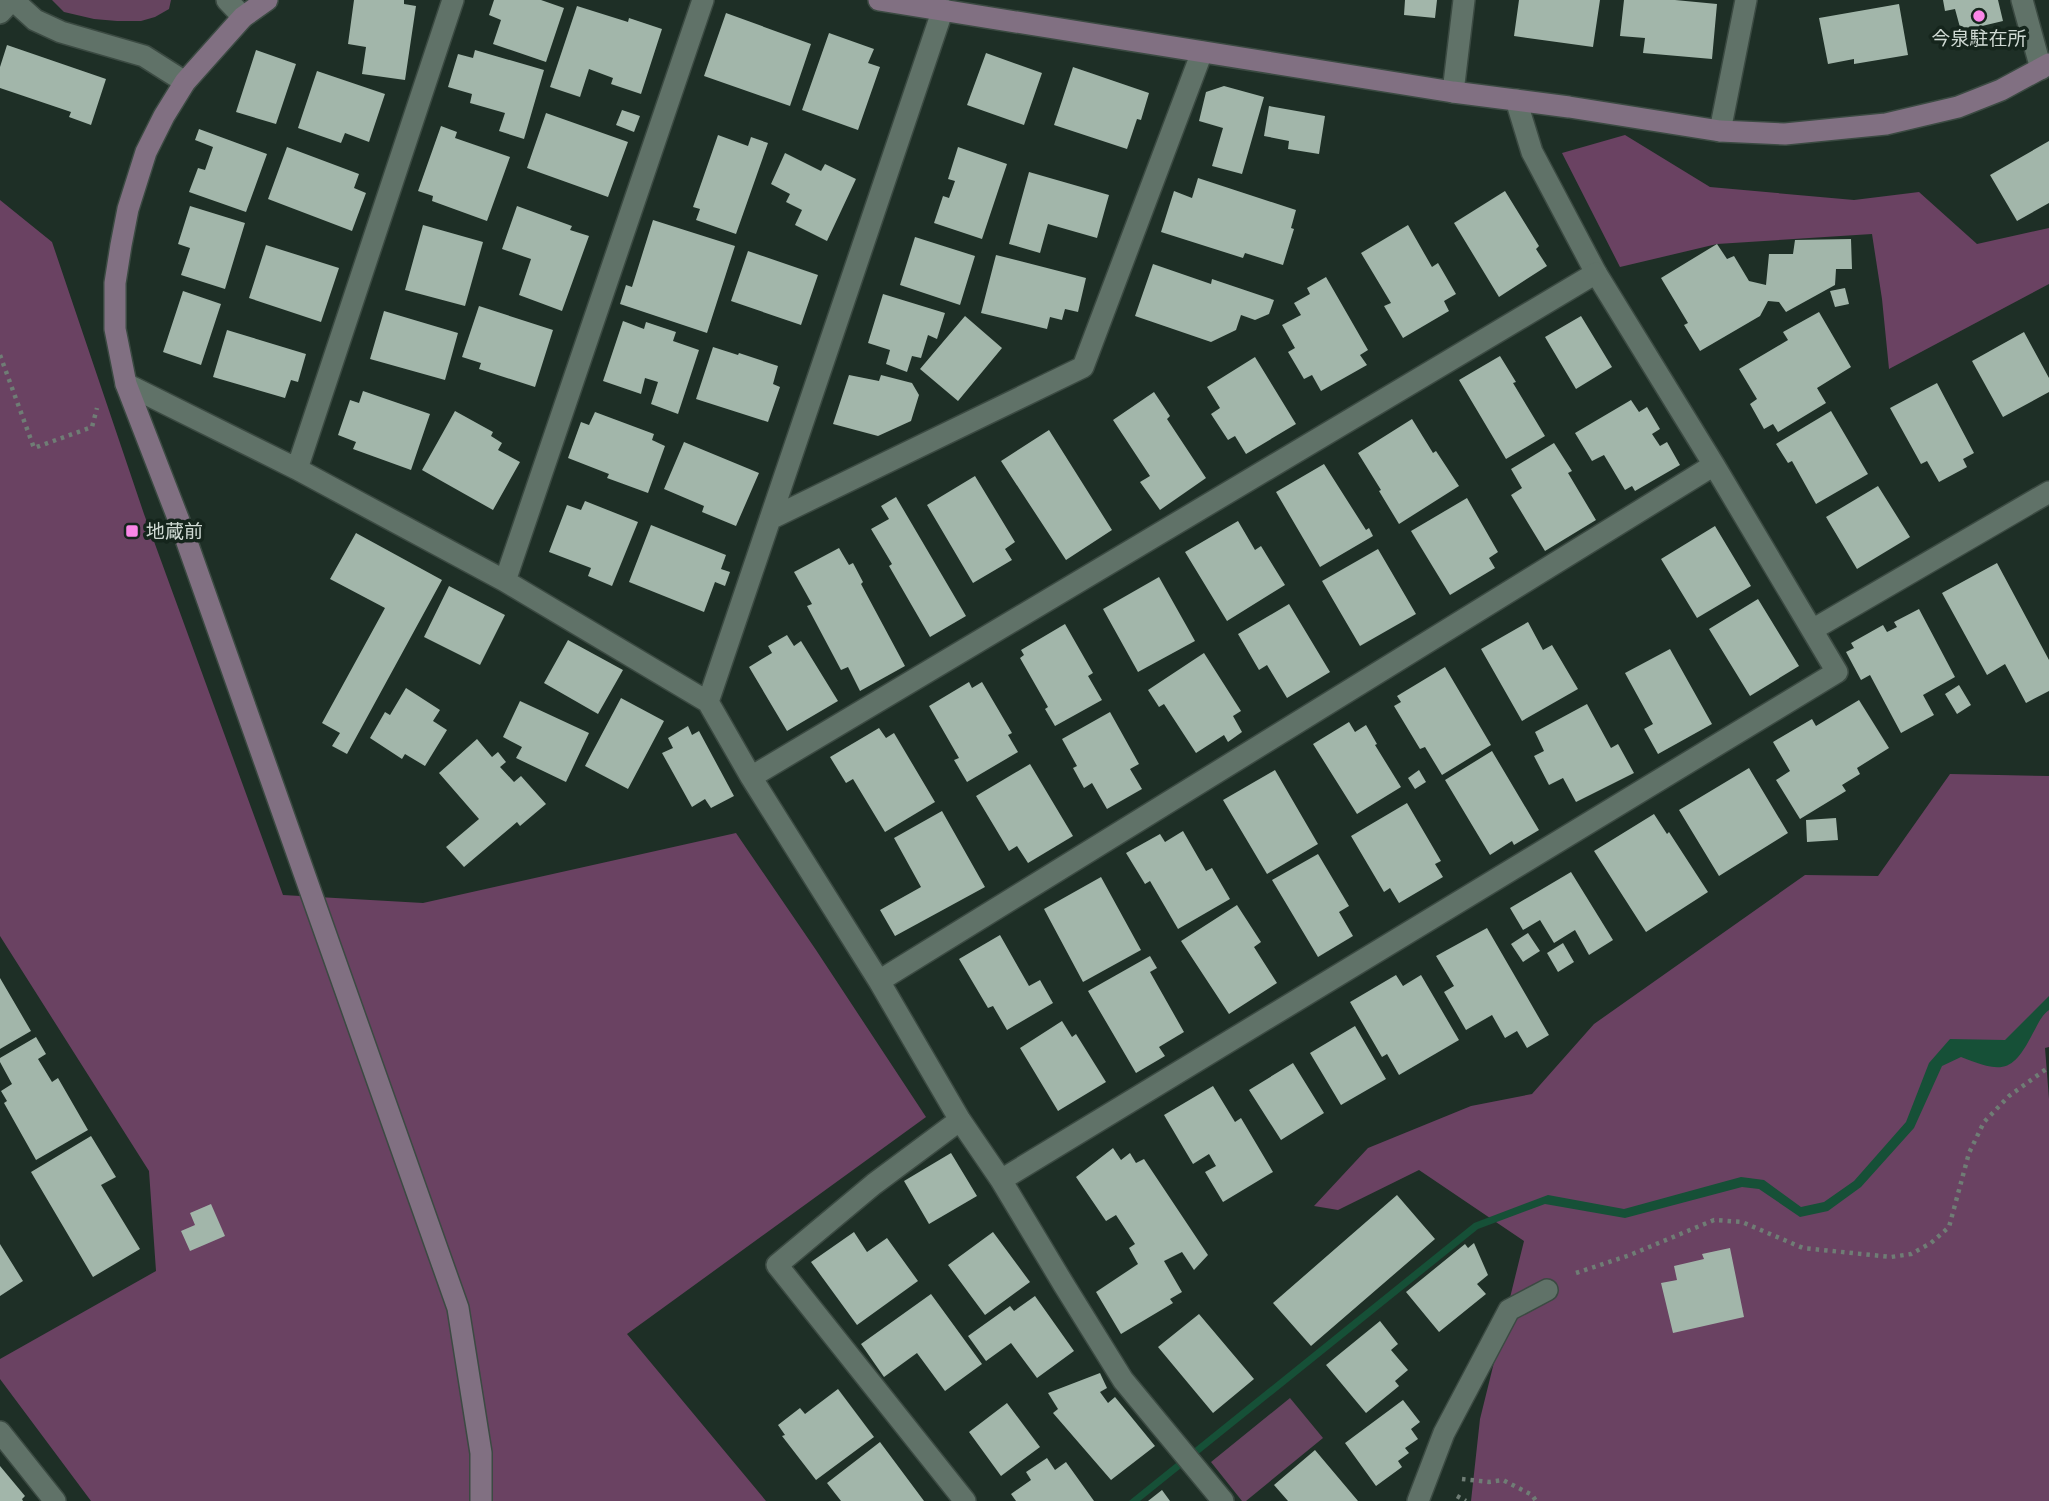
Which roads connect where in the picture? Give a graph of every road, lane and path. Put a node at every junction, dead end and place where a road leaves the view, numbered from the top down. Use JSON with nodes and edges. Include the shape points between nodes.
{"nodes":[{"id":1,"x":13,"y":0,"type":"edge"},
{"id":2,"x":227,"y":0,"type":"edge"},
{"id":3,"x":267,"y":0,"type":"edge"},
{"id":4,"x":453,"y":0,"type":"edge"},
{"id":5,"x":703,"y":0,"type":"edge"},
{"id":6,"x":879,"y":0,"type":"edge"},
{"id":7,"x":1464,"y":0,"type":"edge"},
{"id":8,"x":1746,"y":0,"type":"edge"},
{"id":9,"x":2022,"y":0,"type":"edge"},
{"id":10,"x":943,"y":9,"type":"junction"},
{"id":11,"x":0,"y":13,"type":"edge"},
{"id":12,"x":243,"y":17,"type":"junction"},
{"id":13,"x":1202,"y":52,"type":"junction"},
{"id":14,"x":2045,"y":66,"type":"edge"},
{"id":15,"x":185,"y":82,"type":"junction"},
{"id":16,"x":1453,"y":92,"type":"junction"},
{"id":17,"x":1516,"y":100,"type":"junction"},
{"id":18,"x":1720,"y":131,"type":"junction"},
{"id":19,"x":1596,"y":274,"type":"junction"},
{"id":20,"x":0,"y":355,"type":"edge"},
{"id":21,"x":126,"y":384,"type":"junction"},
{"id":22,"x":98,"y":402,"type":"dead end"},
{"id":23,"x":1714,"y":465,"type":"junction"},
{"id":24,"x":297,"y":469,"type":"junction"},
{"id":25,"x":2049,"y":492,"type":"edge"},
{"id":26,"x":770,"y":519,"type":"junction"},
{"id":27,"x":505,"y":581,"type":"junction"},
{"id":28,"x":1812,"y":630,"type":"junction"},
{"id":29,"x":708,"y":702,"type":"junction"},
{"id":30,"x":751,"y":777,"type":"junction"},
{"id":31,"x":879,"y":981,"type":"junction"},
{"id":32,"x":2049,"y":1067,"type":"edge"},
{"id":33,"x":960,"y":1120,"type":"junction"},
{"id":34,"x":1001,"y":1180,"type":"junction"},
{"id":35,"x":1547,"y":1290,"type":"joint"},
{"id":36,"x":0,"y":1432,"type":"edge"},
{"id":37,"x":1433,"y":1467,"type":"junction"},
{"id":38,"x":55,"y":1501,"type":"edge"},
{"id":39,"x":481,"y":1501,"type":"edge"},
{"id":40,"x":965,"y":1501,"type":"edge"},
{"id":41,"x":1223,"y":1501,"type":"edge"},
{"id":42,"x":1418,"y":1501,"type":"edge"},
{"id":43,"x":1536,"y":1501,"type":"edge"}],
"edges":[{"from":1,"to":11,"type":"street"},
{"from":1,"to":15,"type":"street","via":[[35,20],[144,56]]},
{"from":2,"to":12,"type":"street"},
{"from":3,"to":12,"type":"street"},
{"from":4,"to":24,"type":"street"},
{"from":5,"to":27,"type":"street"},
{"from":6,"to":10,"type":"street"},
{"from":7,"to":16,"type":"street"},
{"from":8,"to":18,"type":"street"},
{"from":9,"to":14,"type":"street"},
{"from":10,"to":13,"type":"street"},
{"from":10,"to":26,"type":"street"},
{"from":12,"to":15,"type":"street"},
{"from":13,"to":16,"type":"street"},
{"from":13,"to":26,"type":"street","via":[[1083,367]]},
{"from":14,"to":18,"type":"street","via":[[1958,107],[1886,124],[1785,134]]},
{"from":15,"to":21,"type":"street","via":[[146,152],[128,209],[115,283],[115,329]]},
{"from":16,"to":17,"type":"street"},
{"from":17,"to":18,"type":"street"},
{"from":17,"to":19,"type":"street","via":[[1532,152]]},
{"from":19,"to":23,"type":"street"},
{"from":19,"to":30,"type":"street"},
{"from":20,"to":22,"type":"path","via":[[34,448],[92,427]]},
{"from":21,"to":24,"type":"street"},
{"from":21,"to":39,"type":"street","via":[[183,531],[458,1308],[481,1453]]},
{"from":23,"to":28,"type":"street"},
{"from":23,"to":31,"type":"street"},
{"from":24,"to":27,"type":"street"},
{"from":25,"to":28,"type":"street"},
{"from":26,"to":29,"type":"street"},
{"from":27,"to":29,"type":"street"},
{"from":28,"to":34,"type":"street","via":[[1837,672]]},
{"from":29,"to":30,"type":"street"},
{"from":30,"to":31,"type":"street"},
{"from":31,"to":33,"type":"street"},
{"from":32,"to":35,"type":"path","via":[[2009,1096],[1984,1122],[1969,1153],[1949,1227],[1911,1254],[1891,1257],[1803,1248],[1742,1222],[1714,1220],[1571,1275]]},
{"from":33,"to":34,"type":"street"},
{"from":33,"to":40,"type":"street","via":[[777,1265]]},
{"from":34,"to":41,"type":"street","via":[[1123,1380]]},
{"from":35,"to":37,"type":"street","via":[[1509,1310],[1444,1433]]},
{"from":36,"to":38,"type":"street"},
{"from":37,"to":42,"type":"street"},
{"from":37,"to":43,"type":"path","via":[[1454,1478],[1503,1480]]}]}
